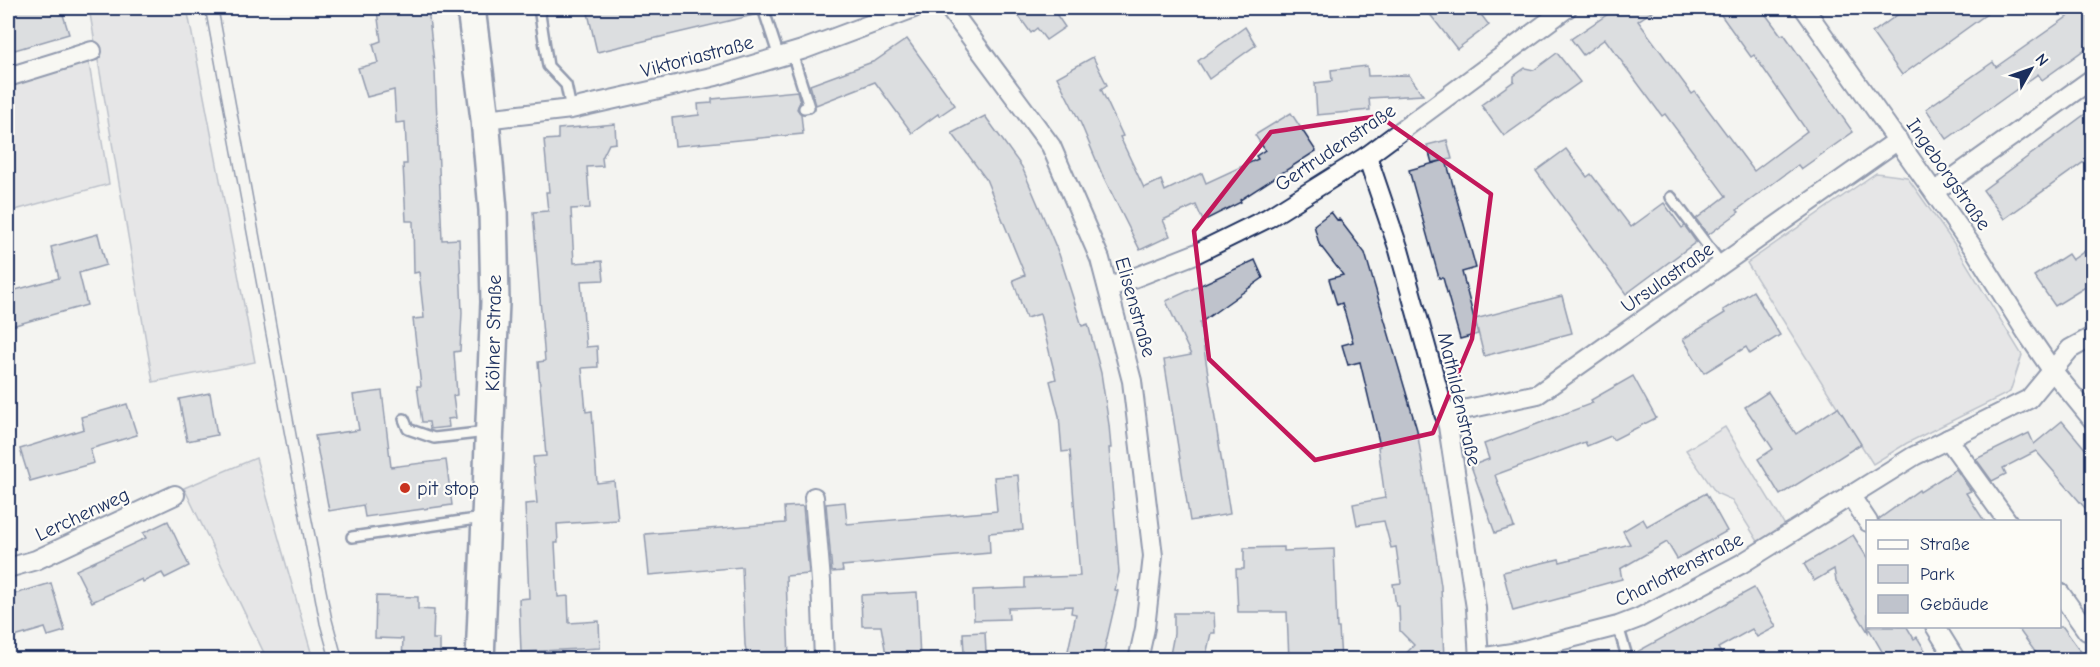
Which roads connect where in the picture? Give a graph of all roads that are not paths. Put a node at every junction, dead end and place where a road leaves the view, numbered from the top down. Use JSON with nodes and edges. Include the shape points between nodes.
{"nodes":[{"id":1,"x":471,"y":8,"type":"edge"},
{"id":2,"x":539,"y":8,"type":"edge"},
{"id":3,"x":763,"y":8,"type":"edge"},
{"id":4,"x":914,"y":8,"type":"edge"},
{"id":5,"x":949,"y":8,"type":"edge"},
{"id":6,"x":1567,"y":8,"type":"edge"},
{"id":7,"x":1804,"y":8,"type":"edge"},
{"id":8,"x":92,"y":51,"type":"dead end"},
{"id":9,"x":785,"y":55,"type":"junction"},
{"id":10,"x":8,"y":77,"type":"edge"},
{"id":11,"x":2092,"y":79,"type":"edge"},
{"id":12,"x":804,"y":108,"type":"dead end"},
{"id":13,"x":571,"y":109,"type":"junction"},
{"id":14,"x":485,"y":119,"type":"junction"},
{"id":15,"x":1898,"y":140,"type":"junction"},
{"id":16,"x":1367,"y":156,"type":"junction"},
{"id":17,"x":1935,"y":191,"type":"junction"},
{"id":18,"x":1671,"y":197,"type":"dead end"},
{"id":19,"x":1722,"y":265,"type":"junction"},
{"id":20,"x":1108,"y":288,"type":"junction"},
{"id":21,"x":2092,"y":337,"type":"edge"},
{"id":22,"x":2052,"y":369,"type":"junction"},
{"id":23,"x":1444,"y":414,"type":"junction"},
{"id":24,"x":404,"y":419,"type":"dead end"},
{"id":25,"x":2092,"y":419,"type":"edge"},
{"id":26,"x":490,"y":431,"type":"junction"},
{"id":27,"x":1948,"y":439,"type":"junction"},
{"id":28,"x":175,"y":495,"type":"dead end"},
{"id":29,"x":1850,"y":495,"type":"junction"},
{"id":30,"x":814,"y":498,"type":"dead end"},
{"id":31,"x":487,"y":517,"type":"junction"},
{"id":32,"x":1867,"y":520,"type":"edge"},
{"id":33,"x":2007,"y":520,"type":"edge"},
{"id":34,"x":352,"y":537,"type":"dead end"},
{"id":35,"x":8,"y":568,"type":"edge"},
{"id":36,"x":2061,"y":594,"type":"edge"},
{"id":37,"x":1618,"y":626,"type":"junction"},
{"id":38,"x":1936,"y":628,"type":"edge"},
{"id":39,"x":2087,"y":631,"type":"dead end"},
{"id":40,"x":1479,"y":659,"type":"edge"},
{"id":41,"x":480,"y":660,"type":"edge"},
{"id":42,"x":824,"y":660,"type":"edge"},
{"id":43,"x":1138,"y":660,"type":"edge"},
{"id":44,"x":1628,"y":660,"type":"edge"},
{"id":45,"x":1956,"y":660,"type":"edge"}],
"edges":[{"from":1,"to":14,"type":"main road","name":"Kölner Straße"},
{"from":2,"to":13,"type":"lane","via":[[548,66],[566,85]]},
{"from":3,"to":9,"type":"lane"},
{"from":4,"to":9,"type":"street","name":"Viktoriastraße"},
{"from":5,"to":20,"type":"street","name":"Elisenstraße","via":[[1051,146],[1100,259]]},
{"from":6,"to":16,"type":"street","name":"Gertrudenstraße"},
{"from":7,"to":15,"type":"street","name":"Ingeborgstraße"},
{"from":8,"to":10,"type":"street"},
{"from":9,"to":12,"type":"lane","via":[[809,107]]},
{"from":9,"to":13,"type":"street","name":"Viktoriastraße","via":[[716,76]]},
{"from":11,"to":17,"type":"street"},
{"from":13,"to":14,"type":"street","name":"Viktoriastraße"},
{"from":14,"to":26,"type":"main road","name":"Kölner Straße","via":[[493,210]]},
{"from":15,"to":17,"type":"street","name":"Ingeborgstraße"},
{"from":15,"to":19,"type":"street","name":"Ursulastraße"},
{"from":16,"to":20,"type":"street","name":"Gertrudenstraße","via":[[1268,218],[1195,254]]},
{"from":16,"to":23,"type":"street","name":"Mathildenstraße","via":[[1399,250]]},
{"from":17,"to":22,"type":"street","name":"Ingeborgstraße"},
{"from":18,"to":19,"type":"lane"},
{"from":19,"to":23,"type":"street","name":"Ursulastraße","via":[[1538,394]]},
{"from":20,"to":43,"type":"street","name":"Elisenstraße","via":[[1132,381],[1153,556]]},
{"from":21,"to":22,"type":"street","name":"Charlottenstraße","via":[[2070,349]]},
{"from":22,"to":25,"type":"street","name":"Ingeborgstraße"},
{"from":22,"to":27,"type":"street","name":"Charlottenstraße","via":[[2029,399]]},
{"from":23,"to":40,"type":"street","name":"Mathildenstraße","via":[[1476,608]]},
{"from":24,"to":26,"type":"lane","via":[[408,429],[434,438]]},
{"from":26,"to":31,"type":"main road","name":"Kölner Straße"},
{"from":27,"to":29,"type":"street","name":"Charlottenstraße"},
{"from":27,"to":33,"type":"street"},
{"from":28,"to":35,"type":"street","name":"Lerchenweg","via":[[36,560]]},
{"from":29,"to":32,"type":"street"},
{"from":29,"to":37,"type":"street","name":"Charlottenstraße","via":[[1741,564]]},
{"from":30,"to":42,"type":"street"},
{"from":31,"to":34,"type":"lane"},
{"from":31,"to":41,"type":"main road","name":"Kölner Straße"},
{"from":36,"to":39,"type":"street"},
{"from":37,"to":40,"type":"street","name":"Charlottenstraße"},
{"from":37,"to":44,"type":"lane"},
{"from":38,"to":45,"type":"street"}]}
